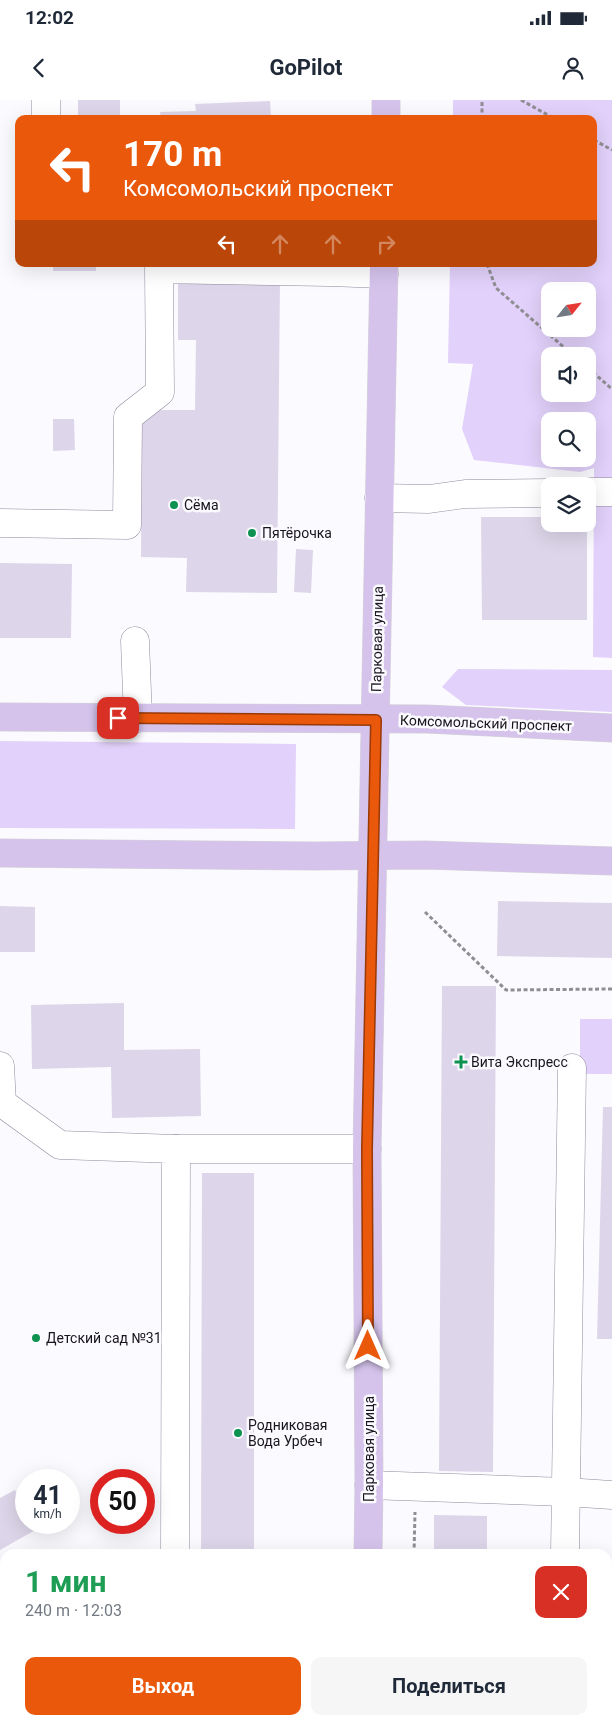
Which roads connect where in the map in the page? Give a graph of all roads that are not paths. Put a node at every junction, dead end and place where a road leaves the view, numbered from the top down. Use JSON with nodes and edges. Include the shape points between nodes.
{"nodes":[{"id":1,"x":46,"y":100,"type":"edge"},
{"id":2,"x":386,"y":100,"type":"edge"},
{"id":3,"x":46,"y":115,"type":"edge"},
{"id":4,"x":386,"y":115,"type":"edge"},
{"id":5,"x":384,"y":269,"type":"edge"},
{"id":6,"x":596,"y":492,"type":"edge"},
{"id":7,"x":612,"y":492,"type":"edge"},
{"id":8,"x":541,"y":493,"type":"edge"},
{"id":9,"x":379,"y":498,"type":"junction"},
{"id":10,"x":0,"y":523,"type":"edge"},
{"id":11,"x":135,"y":641,"type":"dead end"},
{"id":12,"x":0,"y":717,"type":"edge"},
{"id":13,"x":138,"y":718,"type":"junction"},
{"id":14,"x":376,"y":720,"type":"junction"},
{"id":15,"x":612,"y":728,"type":"edge"},
{"id":16,"x":0,"y":853,"type":"edge"},
{"id":17,"x":373,"y":855,"type":"junction"},
{"id":18,"x":612,"y":861,"type":"edge"},
{"id":19,"x":0,"y":1066,"type":"edge"},
{"id":20,"x":572,"y":1068,"type":"dead end"},
{"id":21,"x":176,"y":1149,"type":"junction"},
{"id":22,"x":367,"y":1149,"type":"junction"},
{"id":23,"x":369,"y":1486,"type":"junction"},
{"id":24,"x":566,"y":1492,"type":"junction"},
{"id":25,"x":612,"y":1495,"type":"edge"},
{"id":26,"x":175,"y":1549,"type":"edge"},
{"id":27,"x":368,"y":1549,"type":"edge"},
{"id":28,"x":565,"y":1549,"type":"edge"}],
"edges":[{"from":1,"to":3,"type":"lane"},
{"from":2,"to":4,"type":"main road"},
{"from":5,"to":9,"type":"main road","name":"Парковая улица"},
{"from":5,"to":10,"type":"lane","via":[[319,272],[158,269],[160,392],[128,416],[126,525]]},
{"from":6,"to":7,"type":"lane"},
{"from":8,"to":9,"type":"lane"},
{"from":9,"to":14,"type":"main road","name":"Парковая улица"},
{"from":11,"to":13,"type":"lane"},
{"from":12,"to":13,"type":"main road","name":"Комсомольский проспект"},
{"from":13,"to":14,"type":"main road","name":"Комсомольский проспект"},
{"from":14,"to":15,"type":"main road","name":"Комсомольский проспект","via":[[427,719]]},
{"from":14,"to":17,"type":"main road","name":"Парковая улица"},
{"from":16,"to":17,"type":"main road"},
{"from":17,"to":18,"type":"main road"},
{"from":17,"to":22,"type":"main road","name":"Парковая улица"},
{"from":19,"to":21,"type":"lane","via":[[2,1104],[60,1145]]},
{"from":20,"to":24,"type":"lane"},
{"from":21,"to":22,"type":"lane"},
{"from":21,"to":26,"type":"lane"},
{"from":22,"to":23,"type":"main road","name":"Парковая улица"},
{"from":23,"to":24,"type":"lane"},
{"from":23,"to":27,"type":"main road","name":"Парковая улица"},
{"from":24,"to":25,"type":"lane"},
{"from":24,"to":28,"type":"lane"}]}
